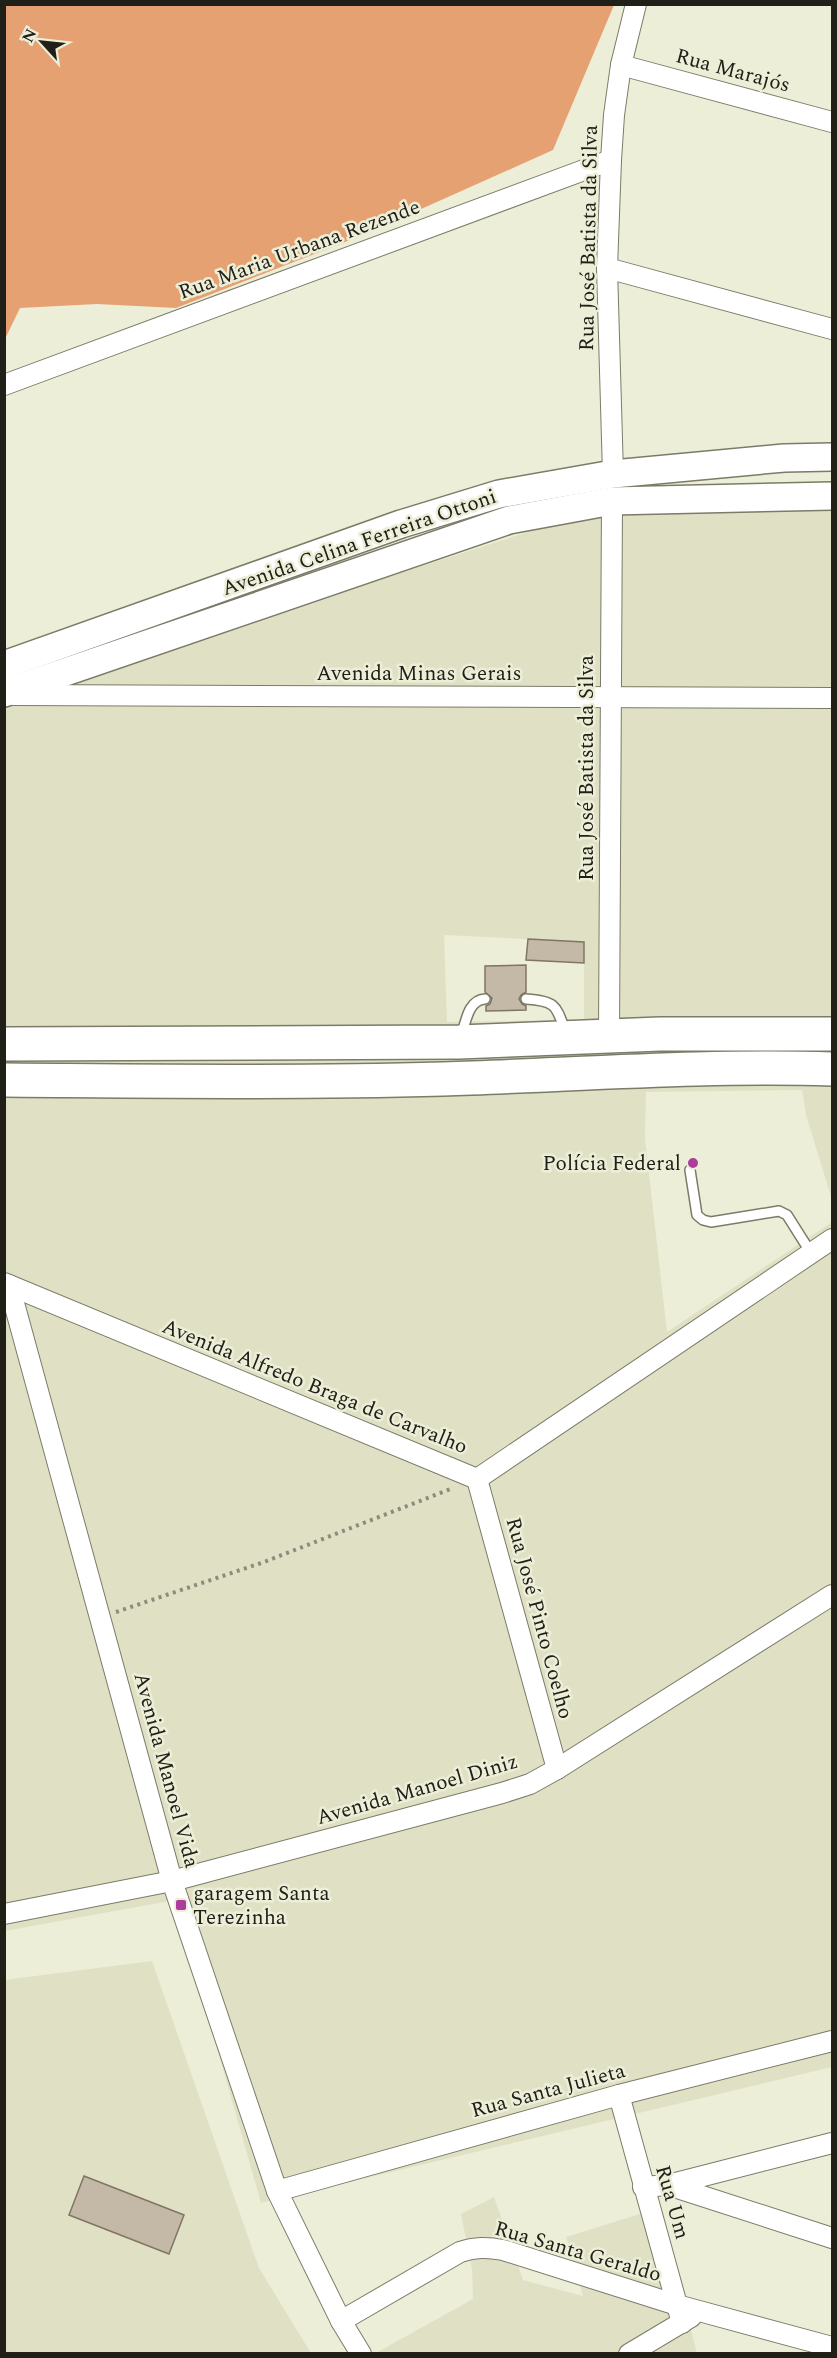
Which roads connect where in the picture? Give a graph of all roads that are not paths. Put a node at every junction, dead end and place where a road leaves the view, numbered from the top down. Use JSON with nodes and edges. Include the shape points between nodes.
{"nodes":[{"id":1,"x":636,"y":4,"type":"edge"},
{"id":2,"x":621,"y":65,"type":"junction"},
{"id":3,"x":832,"y":122,"type":"edge"},
{"id":4,"x":611,"y":160,"type":"junction"},
{"id":5,"x":607,"y":268,"type":"junction"},
{"id":6,"x":832,"y":329,"type":"edge"},
{"id":7,"x":4,"y":385,"type":"edge"},
{"id":8,"x":832,"y":457,"type":"edge"},
{"id":9,"x":613,"y":474,"type":"junction"},
{"id":10,"x":832,"y":496,"type":"edge"},
{"id":11,"x":612,"y":501,"type":"junction"},
{"id":12,"x":4,"y":665,"type":"edge"},
{"id":13,"x":4,"y":694,"type":"edge"},
{"id":14,"x":611,"y":698,"type":"junction"},
{"id":15,"x":832,"y":698,"type":"edge"},
{"id":16,"x":485,"y":999,"type":"dead end"},
{"id":17,"x":526,"y":999,"type":"dead end"},
{"id":18,"x":832,"y":1034,"type":"edge"},
{"id":19,"x":609,"y":1035,"type":"junction"},
{"id":20,"x":567,"y":1038,"type":"junction"},
{"id":21,"x":459,"y":1042,"type":"junction"},
{"id":22,"x":4,"y":1044,"type":"edge"},
{"id":23,"x":832,"y":1069,"type":"edge"},
{"id":24,"x":4,"y":1080,"type":"edge"},
{"id":25,"x":690,"y":1170,"type":"dead end"},
{"id":26,"x":832,"y":1239,"type":"edge"},
{"id":27,"x":811,"y":1253,"type":"junction"},
{"id":28,"x":7,"y":1284,"type":"edge"},
{"id":29,"x":477,"y":1479,"type":"junction"},
{"id":30,"x":832,"y":1595,"type":"edge"},
{"id":31,"x":557,"y":1769,"type":"junction"},
{"id":32,"x":172,"y":1881,"type":"junction"},
{"id":33,"x":4,"y":1914,"type":"edge"},
{"id":34,"x":832,"y":2041,"type":"edge"},
{"id":35,"x":619,"y":2095,"type":"junction"},
{"id":36,"x":832,"y":2143,"type":"edge"},
{"id":37,"x":668,"y":2185,"type":"junction"},
{"id":38,"x":643,"y":2187,"type":"junction"},
{"id":39,"x":277,"y":2191,"type":"junction"},
{"id":40,"x":832,"y":2238,"type":"edge"},
{"id":41,"x":680,"y":2314,"type":"junction"},
{"id":42,"x":341,"y":2321,"type":"junction"},
{"id":43,"x":832,"y":2347,"type":"edge"},
{"id":44,"x":361,"y":2354,"type":"edge"},
{"id":45,"x":629,"y":2354,"type":"edge"}],
"edges":[{"from":1,"to":2,"type":"street","name":"Rua José Batista da Silva"},
{"from":2,"to":3,"type":"street","name":"Rua Marajós"},
{"from":2,"to":4,"type":"street","name":"Rua José Batista da Silva"},
{"from":4,"to":5,"type":"street","name":"Rua José Batista da Silva"},
{"from":4,"to":7,"type":"street","name":"Rua Maria Urbana Rezende"},
{"from":5,"to":6,"type":"street"},
{"from":5,"to":9,"type":"street","name":"Rua José Batista da Silva"},
{"from":8,"to":9,"type":"main road","name":"Avenida Celina Ferreira Ottoni"},
{"from":9,"to":12,"type":"main road","name":"Avenida Celina Ferreira Ottoni","via":[[499,494],[401,524]]},
{"from":10,"to":11,"type":"main road","name":"Avenida Celina Ferreira Ottoni"},
{"from":11,"to":13,"type":"main road","name":"Avenida Celina Ferreira Ottoni","via":[[509,520]]},
{"from":11,"to":14,"type":"street","name":"Rua José Batista da Silva"},
{"from":13,"to":14,"type":"street","name":"Avenida Minas Gerais"},
{"from":14,"to":15,"type":"street","name":"Avenida Minas Gerais"},
{"from":14,"to":19,"type":"street","name":"Rua José Batista da Silva"},
{"from":16,"to":21,"type":"lane","via":[[473,1004]]},
{"from":17,"to":20,"type":"lane","via":[[545,1000],[556,1006]]},
{"from":18,"to":19,"type":"highway"},
{"from":19,"to":20,"type":"highway"},
{"from":20,"to":21,"type":"highway"},
{"from":21,"to":22,"type":"highway"},
{"from":23,"to":24,"type":"highway","via":[[655,1070],[443,1079]]},
{"from":25,"to":27,"type":"lane","via":[[697,1215],[703,1220],[779,1211],[787,1215]]},
{"from":26,"to":27,"type":"street","name":"Avenida Alfredo Braga de Carvalho"},
{"from":27,"to":29,"type":"street","name":"Avenida Alfredo Braga de Carvalho"},
{"from":28,"to":29,"type":"street","name":"Avenida Alfredo Braga de Carvalho"},
{"from":28,"to":32,"type":"street","name":"Avenida Manoel Vida"},
{"from":29,"to":31,"type":"street","name":"Rua José Pinto Coelho"},
{"from":30,"to":31,"type":"street","name":"Avenida Manoel Diniz"},
{"from":31,"to":32,"type":"street","name":"Avenida Manoel Diniz","via":[[502,1793]]},
{"from":32,"to":33,"type":"street","name":"Avenida Manoel Diniz"},
{"from":32,"to":39,"type":"street","name":"Avenida Manoel Vida"},
{"from":34,"to":35,"type":"street","name":"Rua Santa Julieta"},
{"from":35,"to":38,"type":"street","name":"Rua Um"},
{"from":35,"to":39,"type":"street","name":"Rua Santa Julieta"},
{"from":36,"to":37,"type":"street"},
{"from":37,"to":38,"type":"street"},
{"from":37,"to":40,"type":"street"},
{"from":38,"to":41,"type":"street","name":"Rua Um"},
{"from":39,"to":42,"type":"street","name":"Avenida Manoel Vida"},
{"from":41,"to":42,"type":"street","name":"Rua Santa Geraldo","via":[[503,2250],[473,2248]]},
{"from":41,"to":43,"type":"street","via":[[700,2311]]},
{"from":41,"to":45,"type":"street"},
{"from":42,"to":44,"type":"street","name":"Avenida Manoel Vida"}]}
